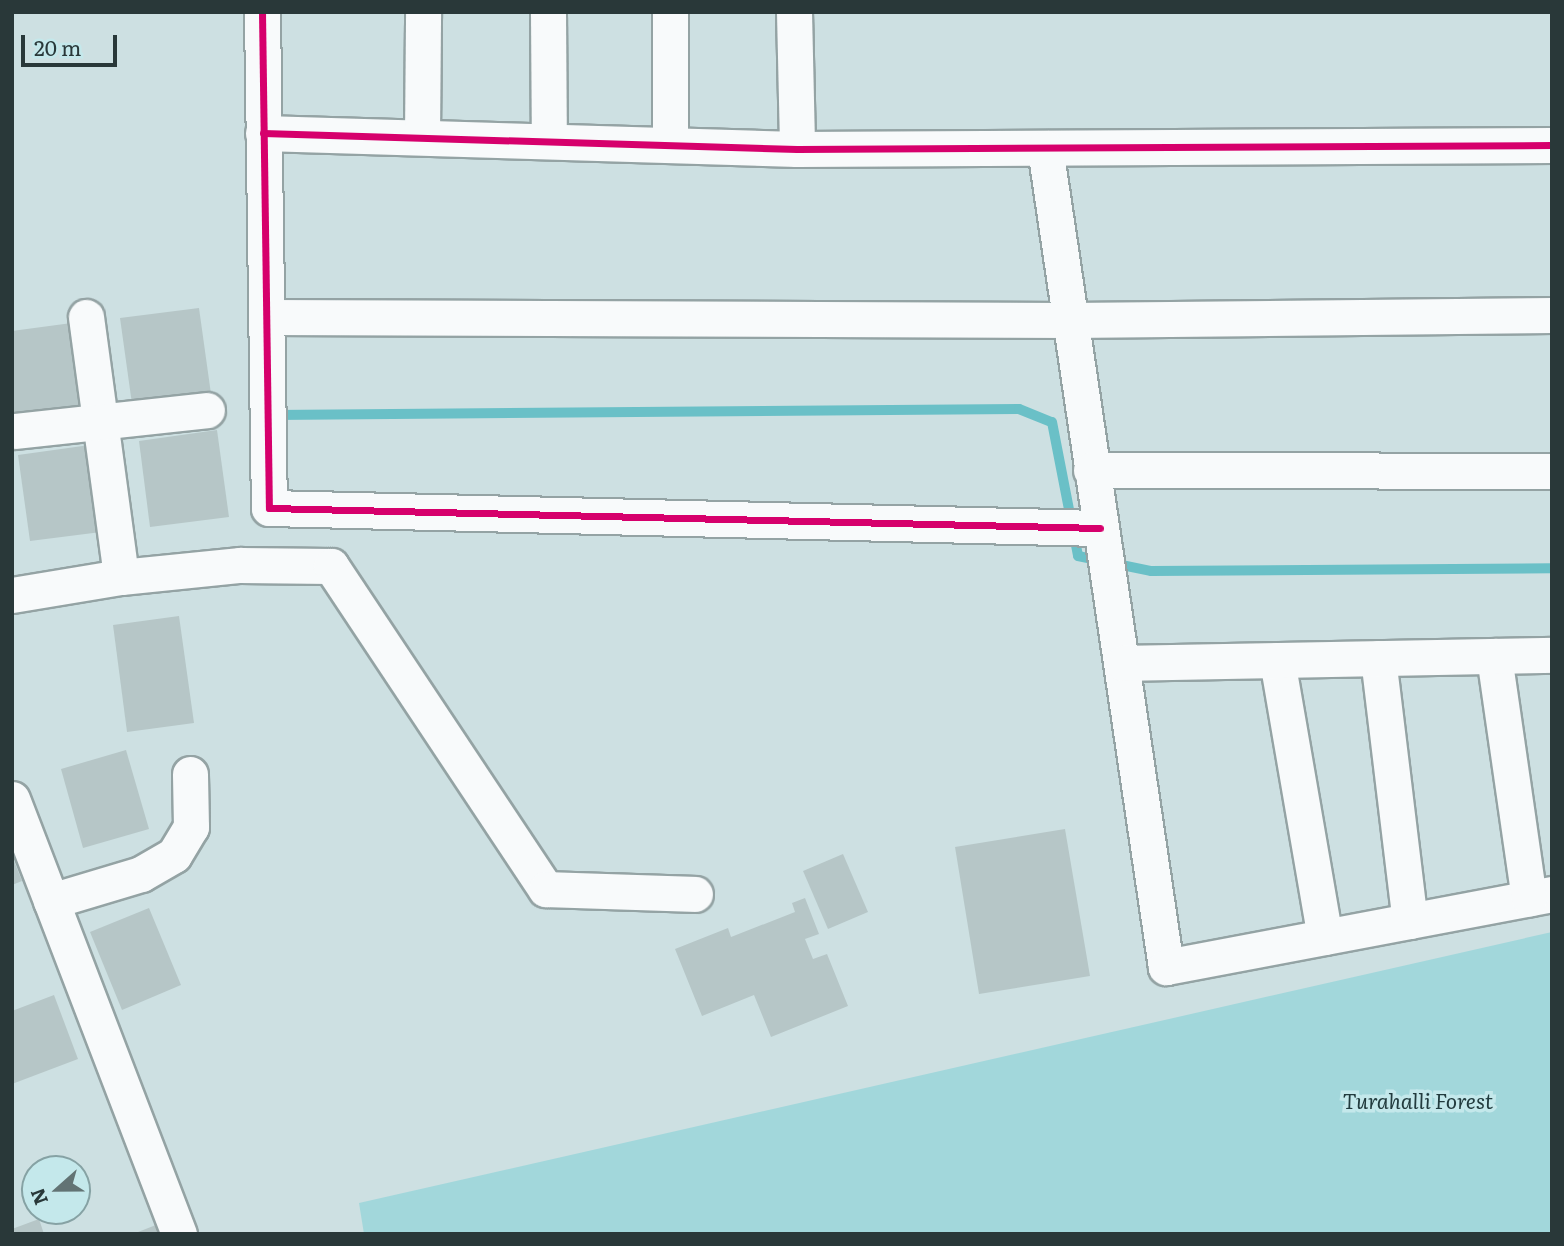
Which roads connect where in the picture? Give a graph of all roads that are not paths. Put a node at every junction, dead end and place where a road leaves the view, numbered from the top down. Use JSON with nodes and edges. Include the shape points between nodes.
{"nodes":[{"id":1,"x":262,"y":12,"type":"edge"},
{"id":2,"x":422,"y":12,"type":"edge"},
{"id":3,"x":548,"y":12,"type":"edge"},
{"id":4,"x":670,"y":12,"type":"edge"},
{"id":5,"x":794,"y":12,"type":"edge"},
{"id":6,"x":262,"y":133,"type":"junction"},
{"id":7,"x":422,"y":136,"type":"junction"},
{"id":8,"x":549,"y":142,"type":"junction"},
{"id":9,"x":670,"y":145,"type":"junction"},
{"id":10,"x":1552,"y":145,"type":"edge"},
{"id":11,"x":1045,"y":148,"type":"junction"},
{"id":12,"x":797,"y":149,"type":"junction"},
{"id":13,"x":1552,"y":315,"type":"edge"},
{"id":14,"x":86,"y":317,"type":"dead end"},
{"id":15,"x":266,"y":317,"type":"junction"},
{"id":16,"x":1070,"y":320,"type":"junction"},
{"id":17,"x":207,"y":410,"type":"dead end"},
{"id":18,"x":101,"y":423,"type":"junction"},
{"id":19,"x":15,"y":431,"type":"dead end"},
{"id":20,"x":1091,"y":470,"type":"junction"},
{"id":21,"x":1552,"y":471,"type":"edge"},
{"id":22,"x":1100,"y":528,"type":"junction"},
{"id":23,"x":121,"y":577,"type":"junction"},
{"id":24,"x":12,"y":595,"type":"edge"},
{"id":25,"x":1552,"y":655,"type":"edge"},
{"id":26,"x":1494,"y":656,"type":"junction"},
{"id":27,"x":1378,"y":658,"type":"junction"},
{"id":28,"x":1277,"y":660,"type":"junction"},
{"id":29,"x":1123,"y":663,"type":"junction"},
{"id":30,"x":190,"y":774,"type":"dead end"},
{"id":31,"x":12,"y":799,"type":"edge"},
{"id":32,"x":695,"y":894,"type":"dead end"},
{"id":33,"x":1540,"y":896,"type":"edge"},
{"id":34,"x":51,"y":901,"type":"junction"},
{"id":35,"x":1410,"y":921,"type":"junction"},
{"id":36,"x":1325,"y":937,"type":"junction"},
{"id":37,"x":179,"y":1234,"type":"edge"}],
"edges":[{"from":1,"to":6,"type":"street"},
{"from":2,"to":7,"type":"street"},
{"from":3,"to":8,"type":"street"},
{"from":4,"to":9,"type":"street"},
{"from":5,"to":12,"type":"street"},
{"from":6,"to":7,"type":"street"},
{"from":6,"to":15,"type":"street"},
{"from":7,"to":8,"type":"street"},
{"from":8,"to":9,"type":"street"},
{"from":9,"to":12,"type":"street"},
{"from":10,"to":11,"type":"street"},
{"from":11,"to":12,"type":"street"},
{"from":11,"to":16,"type":"street"},
{"from":13,"to":16,"type":"street"},
{"from":14,"to":18,"type":"street"},
{"from":15,"to":16,"type":"street"},
{"from":15,"to":22,"type":"street","via":[[269,508]]},
{"from":16,"to":20,"type":"street"},
{"from":17,"to":18,"type":"street"},
{"from":18,"to":19,"type":"street"},
{"from":18,"to":23,"type":"street"},
{"from":20,"to":21,"type":"street"},
{"from":20,"to":22,"type":"street"},
{"from":22,"to":29,"type":"street"},
{"from":23,"to":24,"type":"street"},
{"from":23,"to":32,"type":"street","via":[[240,565],[331,566],[546,889]]},
{"from":25,"to":26,"type":"street"},
{"from":26,"to":27,"type":"street"},
{"from":26,"to":33,"type":"street"},
{"from":27,"to":28,"type":"street"},
{"from":27,"to":35,"type":"street"},
{"from":28,"to":29,"type":"street"},
{"from":28,"to":36,"type":"street"},
{"from":29,"to":36,"type":"street","via":[[1166,967]]},
{"from":30,"to":34,"type":"street","via":[[191,827],[174,855],[142,874]]},
{"from":31,"to":34,"type":"street"},
{"from":33,"to":35,"type":"street"},
{"from":34,"to":37,"type":"street"},
{"from":35,"to":36,"type":"street"}]}
